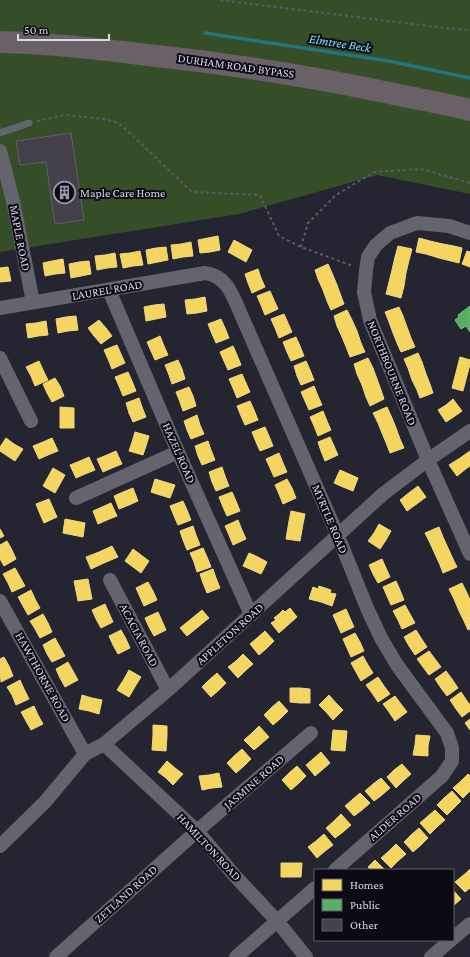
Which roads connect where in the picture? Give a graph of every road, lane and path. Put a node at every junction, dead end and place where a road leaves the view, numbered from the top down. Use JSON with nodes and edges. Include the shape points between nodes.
{"nodes":[{"id":1,"x":220,"y":0,"type":"edge"},
{"id":2,"x":470,"y":30,"type":"edge"},
{"id":3,"x":0,"y":42,"type":"edge"},
{"id":4,"x":470,"y":110,"type":"edge"},
{"id":5,"x":29,"y":123,"type":"joint"},
{"id":6,"x":0,"y":133,"type":"edge"},
{"id":7,"x":0,"y":151,"type":"edge"},
{"id":8,"x":470,"y":183,"type":"edge"},
{"id":9,"x":470,"y":233,"type":"edge"},
{"id":10,"x":302,"y":247,"type":"junction"},
{"id":11,"x":366,"y":270,"type":"junction"},
{"id":12,"x":213,"y":274,"type":"joint"},
{"id":13,"x":109,"y":290,"type":"junction"},
{"id":14,"x":33,"y":302,"type":"junction"},
{"id":15,"x":0,"y":308,"type":"edge"},
{"id":16,"x":0,"y":358,"type":"edge"},
{"id":17,"x":30,"y":421,"type":"dead end"},
{"id":18,"x":470,"y":431,"type":"edge"},
{"id":19,"x":178,"y":452,"type":"junction"},
{"id":20,"x":428,"y":460,"type":"junction"},
{"id":21,"x":76,"y":498,"type":"dead end"},
{"id":22,"x":338,"y":536,"type":"junction"},
{"id":23,"x":470,"y":554,"type":"edge"},
{"id":24,"x":110,"y":580,"type":"dead end"},
{"id":25,"x":0,"y":601,"type":"edge"},
{"id":26,"x":251,"y":615,"type":"junction"},
{"id":27,"x":168,"y":690,"type":"junction"},
{"id":28,"x":311,"y":733,"type":"dead end"},
{"id":29,"x":104,"y":744,"type":"junction"},
{"id":30,"x":85,"y":754,"type":"junction"},
{"id":31,"x":452,"y":761,"type":"joint"},
{"id":32,"x":197,"y":831,"type":"junction"},
{"id":33,"x":0,"y":846,"type":"edge"},
{"id":34,"x":336,"y":869,"type":"edge"},
{"id":35,"x":314,"y":889,"type":"edge"},
{"id":36,"x":277,"y":921,"type":"junction"},
{"id":37,"x":470,"y":924,"type":"edge"},
{"id":38,"x":454,"y":937,"type":"edge"},
{"id":39,"x":450,"y":941,"type":"edge"},
{"id":40,"x":56,"y":957,"type":"edge"},
{"id":41,"x":236,"y":957,"type":"edge"},
{"id":42,"x":306,"y":957,"type":"edge"},
{"id":43,"x":431,"y":957,"type":"edge"}],
"edges":[{"from":1,"to":2,"type":"path"},
{"from":3,"to":4,"type":"main road","name":"DURHAM ROAD BYPASS","via":[[71,46],[245,66]]},
{"from":5,"to":6,"type":"lane"},
{"from":5,"to":10,"type":"path","via":[[64,115],[119,123],[192,192],[260,195],[279,236]]},
{"from":7,"to":14,"type":"street","name":"MAPLE ROAD","via":[[13,201]]},
{"from":8,"to":10,"type":"path","via":[[421,169],[374,172],[336,195],[308,223]]},
{"from":9,"to":11,"type":"street","name":"NORTHBOURNE ROAD","via":[[449,226],[417,223],[390,233],[376,245],[368,258]]},
{"from":10,"to":11,"type":"path"},
{"from":11,"to":20,"type":"street","name":"NORTHBOURNE ROAD","via":[[364,292],[370,320]]},
{"from":12,"to":13,"type":"street","name":"LAUREL ROAD","via":[[197,274]]},
{"from":12,"to":22,"type":"street","name":"MYRTLE ROAD","via":[[225,282],[231,292]]},
{"from":13,"to":14,"type":"street","name":"LAUREL ROAD"},
{"from":13,"to":19,"type":"street","name":"HAZEL ROAD"},
{"from":14,"to":15,"type":"street","name":"LAUREL ROAD"},
{"from":16,"to":17,"type":"street"},
{"from":18,"to":20,"type":"street","name":"APPLETON ROAD"},
{"from":19,"to":21,"type":"street"},
{"from":19,"to":26,"type":"street","name":"HAZEL ROAD"},
{"from":20,"to":22,"type":"street","name":"APPLETON ROAD","via":[[383,494]]},
{"from":20,"to":23,"type":"street","name":"NORTHBOURNE ROAD"},
{"from":22,"to":26,"type":"street","name":"APPLETON ROAD"},
{"from":22,"to":31,"type":"street","name":"MYRTLE ROAD","via":[[381,638],[397,665],[447,733],[452,748]]},
{"from":24,"to":27,"type":"street","name":"ACACIA ROAD"},
{"from":25,"to":30,"type":"street","name":"HAWTHORNE ROAD"},
{"from":26,"to":27,"type":"street","name":"APPLETON ROAD"},
{"from":27,"to":29,"type":"street","name":"APPLETON ROAD"},
{"from":28,"to":32,"type":"street","name":"JASMINE ROAD"},
{"from":29,"to":30,"type":"street","name":"APPLETON ROAD"},
{"from":29,"to":32,"type":"street","name":"HAMILTON ROAD"},
{"from":30,"to":33,"type":"street","name":"APPLETON ROAD","via":[[45,802]]},
{"from":31,"to":34,"type":"street","name":"ALDER ROAD","via":[[442,776]]},
{"from":32,"to":36,"type":"street","name":"HAMILTON ROAD"},
{"from":32,"to":40,"type":"street","name":"ZETLAND ROAD"},
{"from":35,"to":36,"type":"street"},
{"from":36,"to":41,"type":"street"},
{"from":36,"to":42,"type":"street","name":"HAMILTON ROAD"},
{"from":37,"to":38,"type":"street"},
{"from":39,"to":43,"type":"street"}]}
